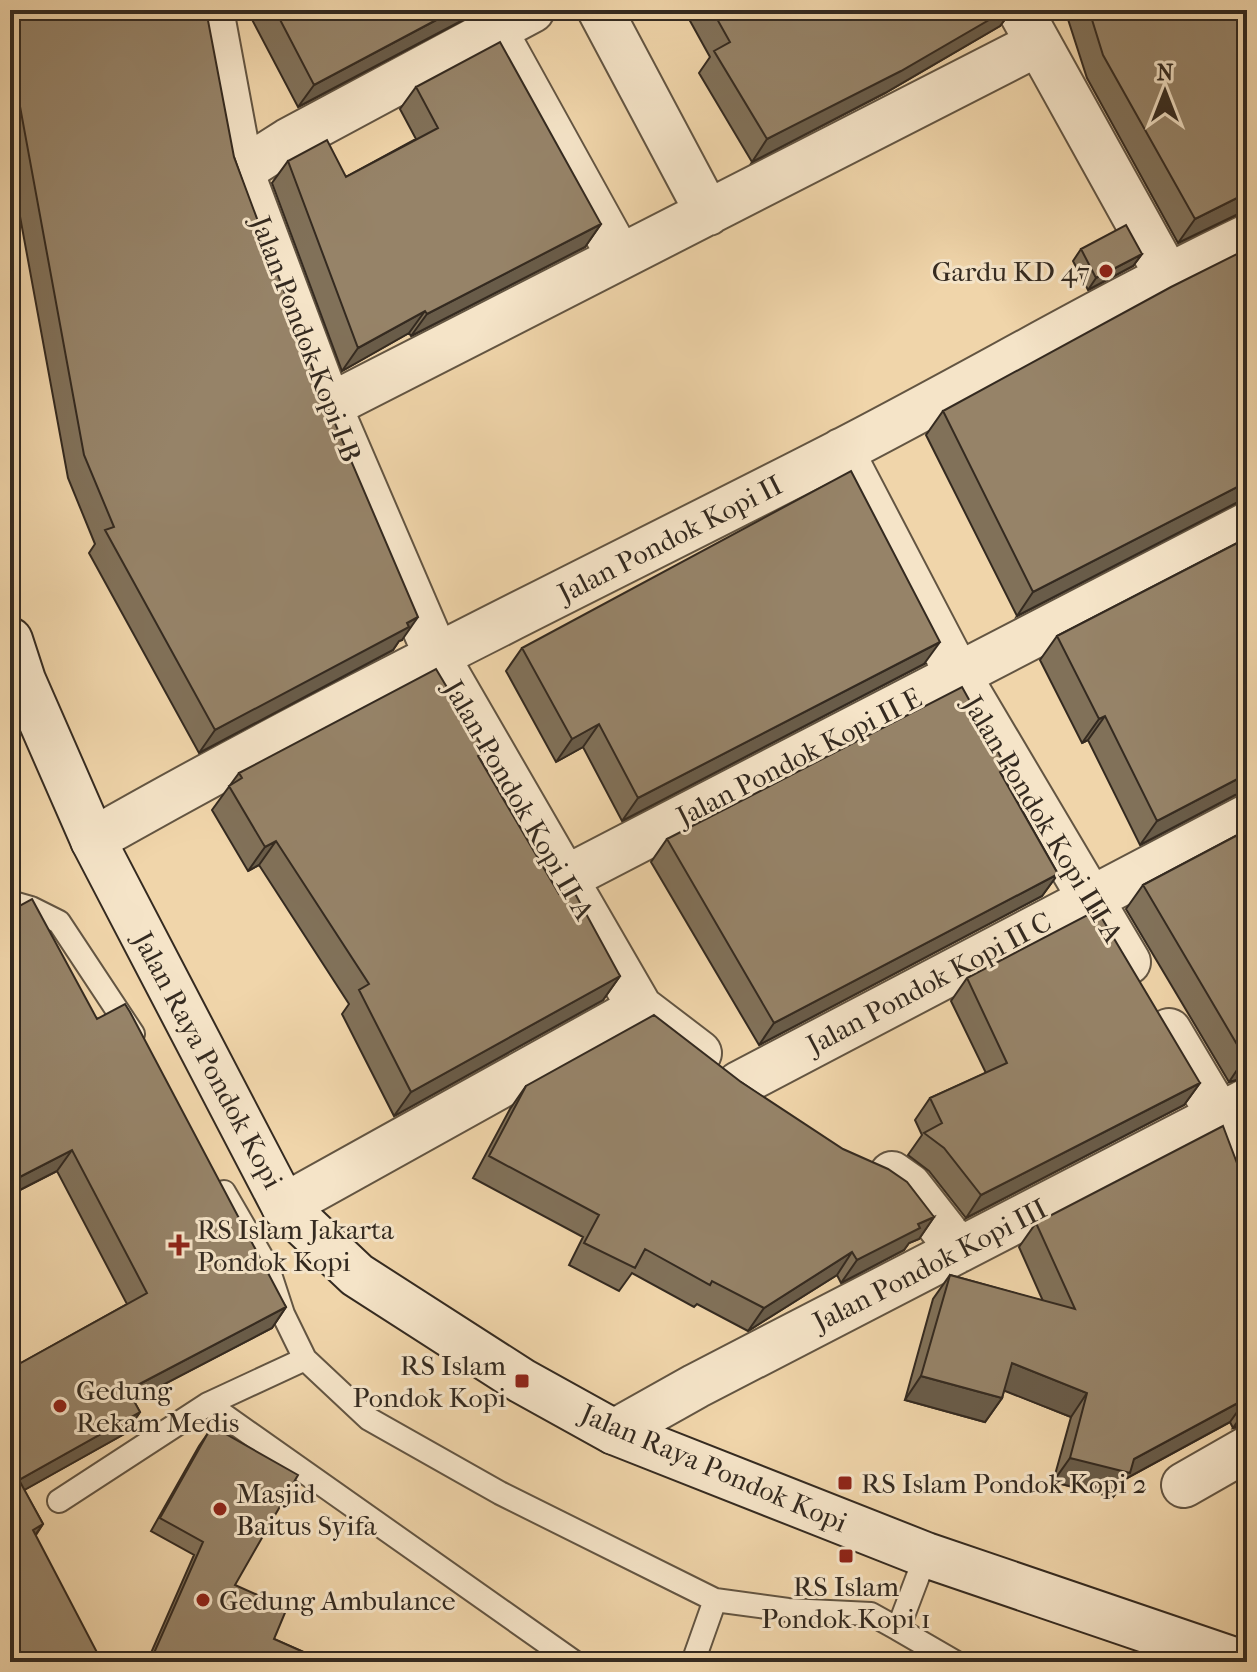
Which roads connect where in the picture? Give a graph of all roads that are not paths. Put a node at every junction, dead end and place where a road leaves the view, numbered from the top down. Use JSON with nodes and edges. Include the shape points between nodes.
{"nodes":[{"id":1,"x":211,"y":10,"type":"edge"},
{"id":2,"x":532,"y":10,"type":"edge"},
{"id":3,"x":600,"y":10,"type":"edge"},
{"id":4,"x":1028,"y":27,"type":"edge"},
{"id":5,"x":494,"y":30,"type":"junction"},
{"id":6,"x":241,"y":171,"type":"junction"},
{"id":7,"x":708,"y":213,"type":"junction"},
{"id":8,"x":1247,"y":237,"type":"edge"},
{"id":9,"x":619,"y":256,"type":"junction"},
{"id":10,"x":1167,"y":275,"type":"junction"},
{"id":11,"x":329,"y":406,"type":"junction"},
{"id":12,"x":841,"y":451,"type":"junction"},
{"id":13,"x":1247,"y":525,"type":"edge"},
{"id":14,"x":10,"y":640,"type":"edge"},
{"id":15,"x":437,"y":657,"type":"junction"},
{"id":16,"x":958,"y":675,"type":"junction"},
{"id":17,"x":1247,"y":817,"type":"edge"},
{"id":18,"x":93,"y":840,"type":"junction"},
{"id":19,"x":564,"y":879,"type":"junction"},
{"id":20,"x":1089,"y":898,"type":"junction"},
{"id":21,"x":10,"y":902,"type":"edge"},
{"id":22,"x":640,"y":1008,"type":"junction"},
{"id":23,"x":145,"y":1052,"type":"edge"},
{"id":24,"x":739,"y":1084,"type":"junction"},
{"id":25,"x":1233,"y":1108,"type":"edge"},
{"id":26,"x":777,"y":1109,"type":"edge"},
{"id":27,"x":856,"y":1156,"type":"edge"},
{"id":28,"x":212,"y":1169,"type":"edge"},
{"id":29,"x":1247,"y":1186,"type":"edge"},
{"id":30,"x":284,"y":1206,"type":"junction"},
{"id":31,"x":959,"y":1250,"type":"junction"},
{"id":32,"x":305,"y":1359,"type":"junction"},
{"id":33,"x":208,"y":1404,"type":"junction"},
{"id":34,"x":614,"y":1432,"type":"junction"},
{"id":35,"x":1247,"y":1449,"type":"edge"},
{"id":36,"x":1184,"y":1485,"type":"dead end"},
{"id":37,"x":59,"y":1501,"type":"dead end"},
{"id":38,"x":926,"y":1555,"type":"junction"},
{"id":39,"x":715,"y":1600,"type":"junction"},
{"id":40,"x":898,"y":1629,"type":"junction"},
{"id":41,"x":574,"y":1662,"type":"edge"},
{"id":42,"x":693,"y":1662,"type":"edge"},
{"id":43,"x":955,"y":1662,"type":"edge"},
{"id":44,"x":1240,"y":1662,"type":"edge"}],
"edges":[{"from":1,"to":6,"type":"street","name":"Jalan Pondok Kopi I B"},
{"from":2,"to":5,"type":"street"},
{"from":3,"to":7,"type":"street"},
{"from":4,"to":7,"type":"street"},
{"from":4,"to":10,"type":"street"},
{"from":5,"to":6,"type":"street"},
{"from":5,"to":9,"type":"street"},
{"from":6,"to":11,"type":"street","name":"Jalan Pondok Kopi I B"},
{"from":7,"to":9,"type":"street"},
{"from":8,"to":10,"type":"street","name":"Jalan Pondok Kopi II"},
{"from":9,"to":11,"type":"street"},
{"from":10,"to":12,"type":"street","name":"Jalan Pondok Kopi II"},
{"from":11,"to":15,"type":"street","name":"Jalan Pondok Kopi I B"},
{"from":12,"to":15,"type":"street","name":"Jalan Pondok Kopi II"},
{"from":12,"to":16,"type":"street","name":"Jalan Pondok Kopi III A"},
{"from":13,"to":16,"type":"street","name":"Jalan Pondok Kopi II E"},
{"from":14,"to":18,"type":"street","name":"Jalan Raya Pondok Kopi"},
{"from":15,"to":18,"type":"street","name":"Jalan Pondok Kopi II"},
{"from":15,"to":19,"type":"street","name":"Jalan Pondok Kopi II A"},
{"from":16,"to":19,"type":"street","name":"Jalan Pondok Kopi II E"},
{"from":16,"to":20,"type":"street","name":"Jalan Pondok Kopi III A"},
{"from":17,"to":20,"type":"street","name":"Jalan Pondok Kopi II C"},
{"from":18,"to":30,"type":"street","name":"Jalan Raya Pondok Kopi"},
{"from":19,"to":22,"type":"street","name":"Jalan Pondok Kopi II A"},
{"from":20,"to":24,"type":"street","name":"Jalan Pondok Kopi II C"},
{"from":20,"to":25,"type":"street","name":"Jalan Pondok Kopi III A"},
{"from":21,"to":23,"type":"lane","via":[[59,922]]},
{"from":22,"to":24,"type":"street","name":"Jalan Pondok Kopi II A"},
{"from":22,"to":30,"type":"street"},
{"from":24,"to":26,"type":"street","name":"Jalan Pondok Kopi II A"},
{"from":25,"to":29,"type":"street","name":"Jalan Pondok Kopi III A"},
{"from":25,"to":31,"type":"street","name":"Jalan Pondok Kopi III"},
{"from":27,"to":31,"type":"street","via":[[909,1186]]},
{"from":28,"to":32,"type":"lane","via":[[268,1268]]},
{"from":30,"to":34,"type":"street","name":"Jalan Raya Pondok Kopi","via":[[357,1275],[522,1381]]},
{"from":31,"to":34,"type":"street","name":"Jalan Pondok Kopi III"},
{"from":32,"to":33,"type":"lane"},
{"from":32,"to":39,"type":"lane","via":[[369,1419],[500,1493]]},
{"from":33,"to":37,"type":"lane"},
{"from":33,"to":41,"type":"lane"},
{"from":34,"to":38,"type":"street","name":"Jalan Raya Pondok Kopi"},
{"from":35,"to":36,"type":"street"},
{"from":38,"to":40,"type":"lane"},
{"from":38,"to":44,"type":"street","name":"Jalan Raya Pondok Kopi"},
{"from":39,"to":40,"type":"lane","via":[[871,1614]]},
{"from":39,"to":42,"type":"lane"},
{"from":40,"to":43,"type":"lane"}]}
